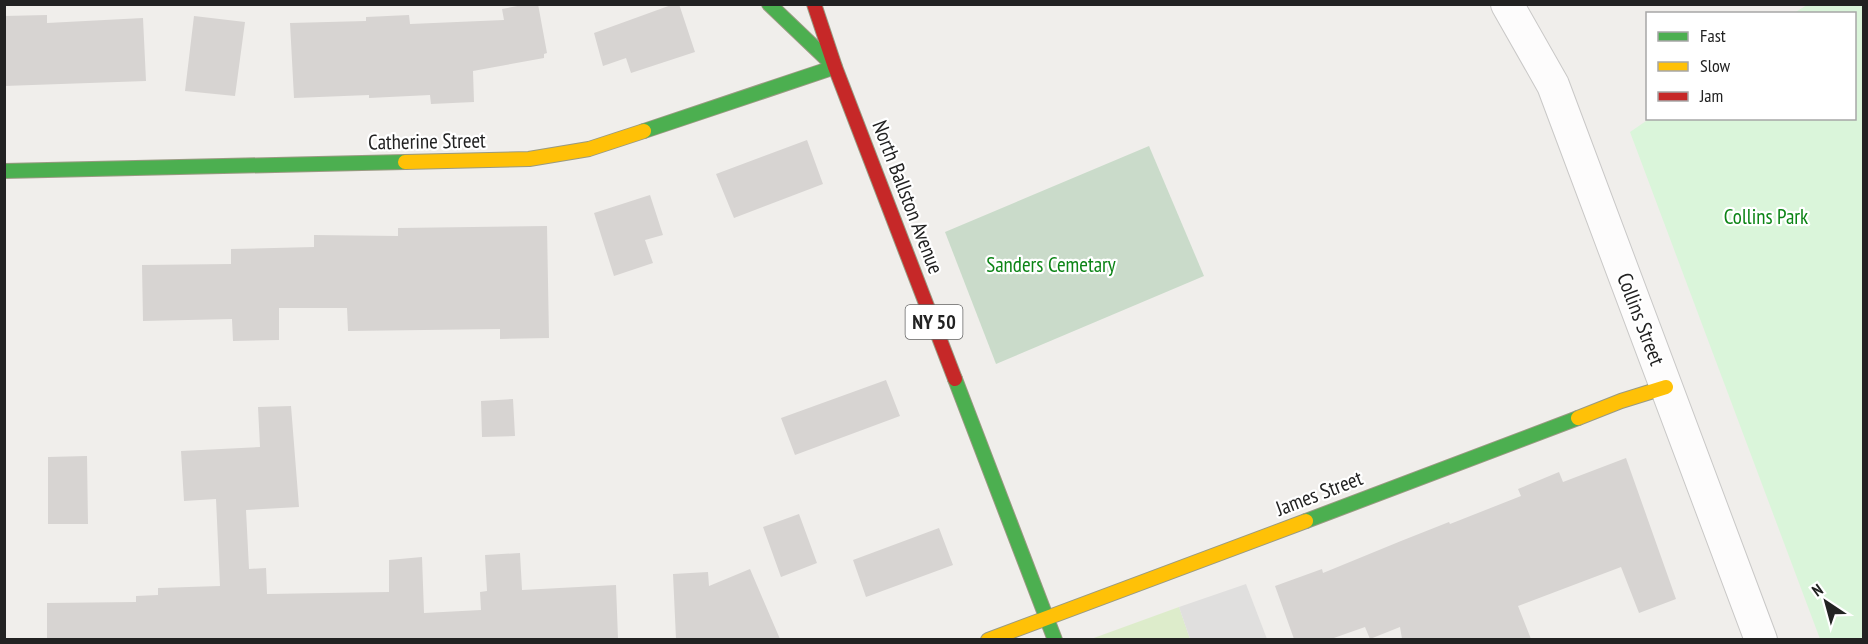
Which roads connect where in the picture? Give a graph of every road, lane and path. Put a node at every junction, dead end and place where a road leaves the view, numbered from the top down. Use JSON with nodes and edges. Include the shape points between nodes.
{"nodes":[{"id":1,"x":769,"y":4,"type":"edge"},
{"id":2,"x":814,"y":4,"type":"edge"},
{"id":3,"x":1507,"y":4,"type":"edge"},
{"id":4,"x":836,"y":67,"type":"junction"},
{"id":5,"x":4,"y":171,"type":"edge"},
{"id":6,"x":1666,"y":387,"type":"junction"},
{"id":7,"x":1047,"y":618,"type":"junction"},
{"id":8,"x":988,"y":639,"type":"edge"},
{"id":9,"x":1055,"y":639,"type":"edge"},
{"id":10,"x":1761,"y":639,"type":"edge"}],
"edges":[{"from":1,"to":4,"type":"street"},
{"from":2,"to":4,"type":"street","name":"North Ballston Avenue","number":"NY 50"},
{"from":3,"to":6,"type":"street","name":"Collins Street","via":[[1553,85]]},
{"from":4,"to":5,"type":"street","name":"Catherine Street","via":[[589,149],[528,159]]},
{"from":4,"to":7,"type":"street","name":"North Ballston Avenue","number":"NY 50"},
{"from":6,"to":7,"type":"street","name":"James Street"},
{"from":6,"to":10,"type":"street","name":"Collins Street"},
{"from":7,"to":8,"type":"street","name":"James Street"},
{"from":7,"to":9,"type":"street","name":"North Ballston Avenue","number":"NY 50"}]}
